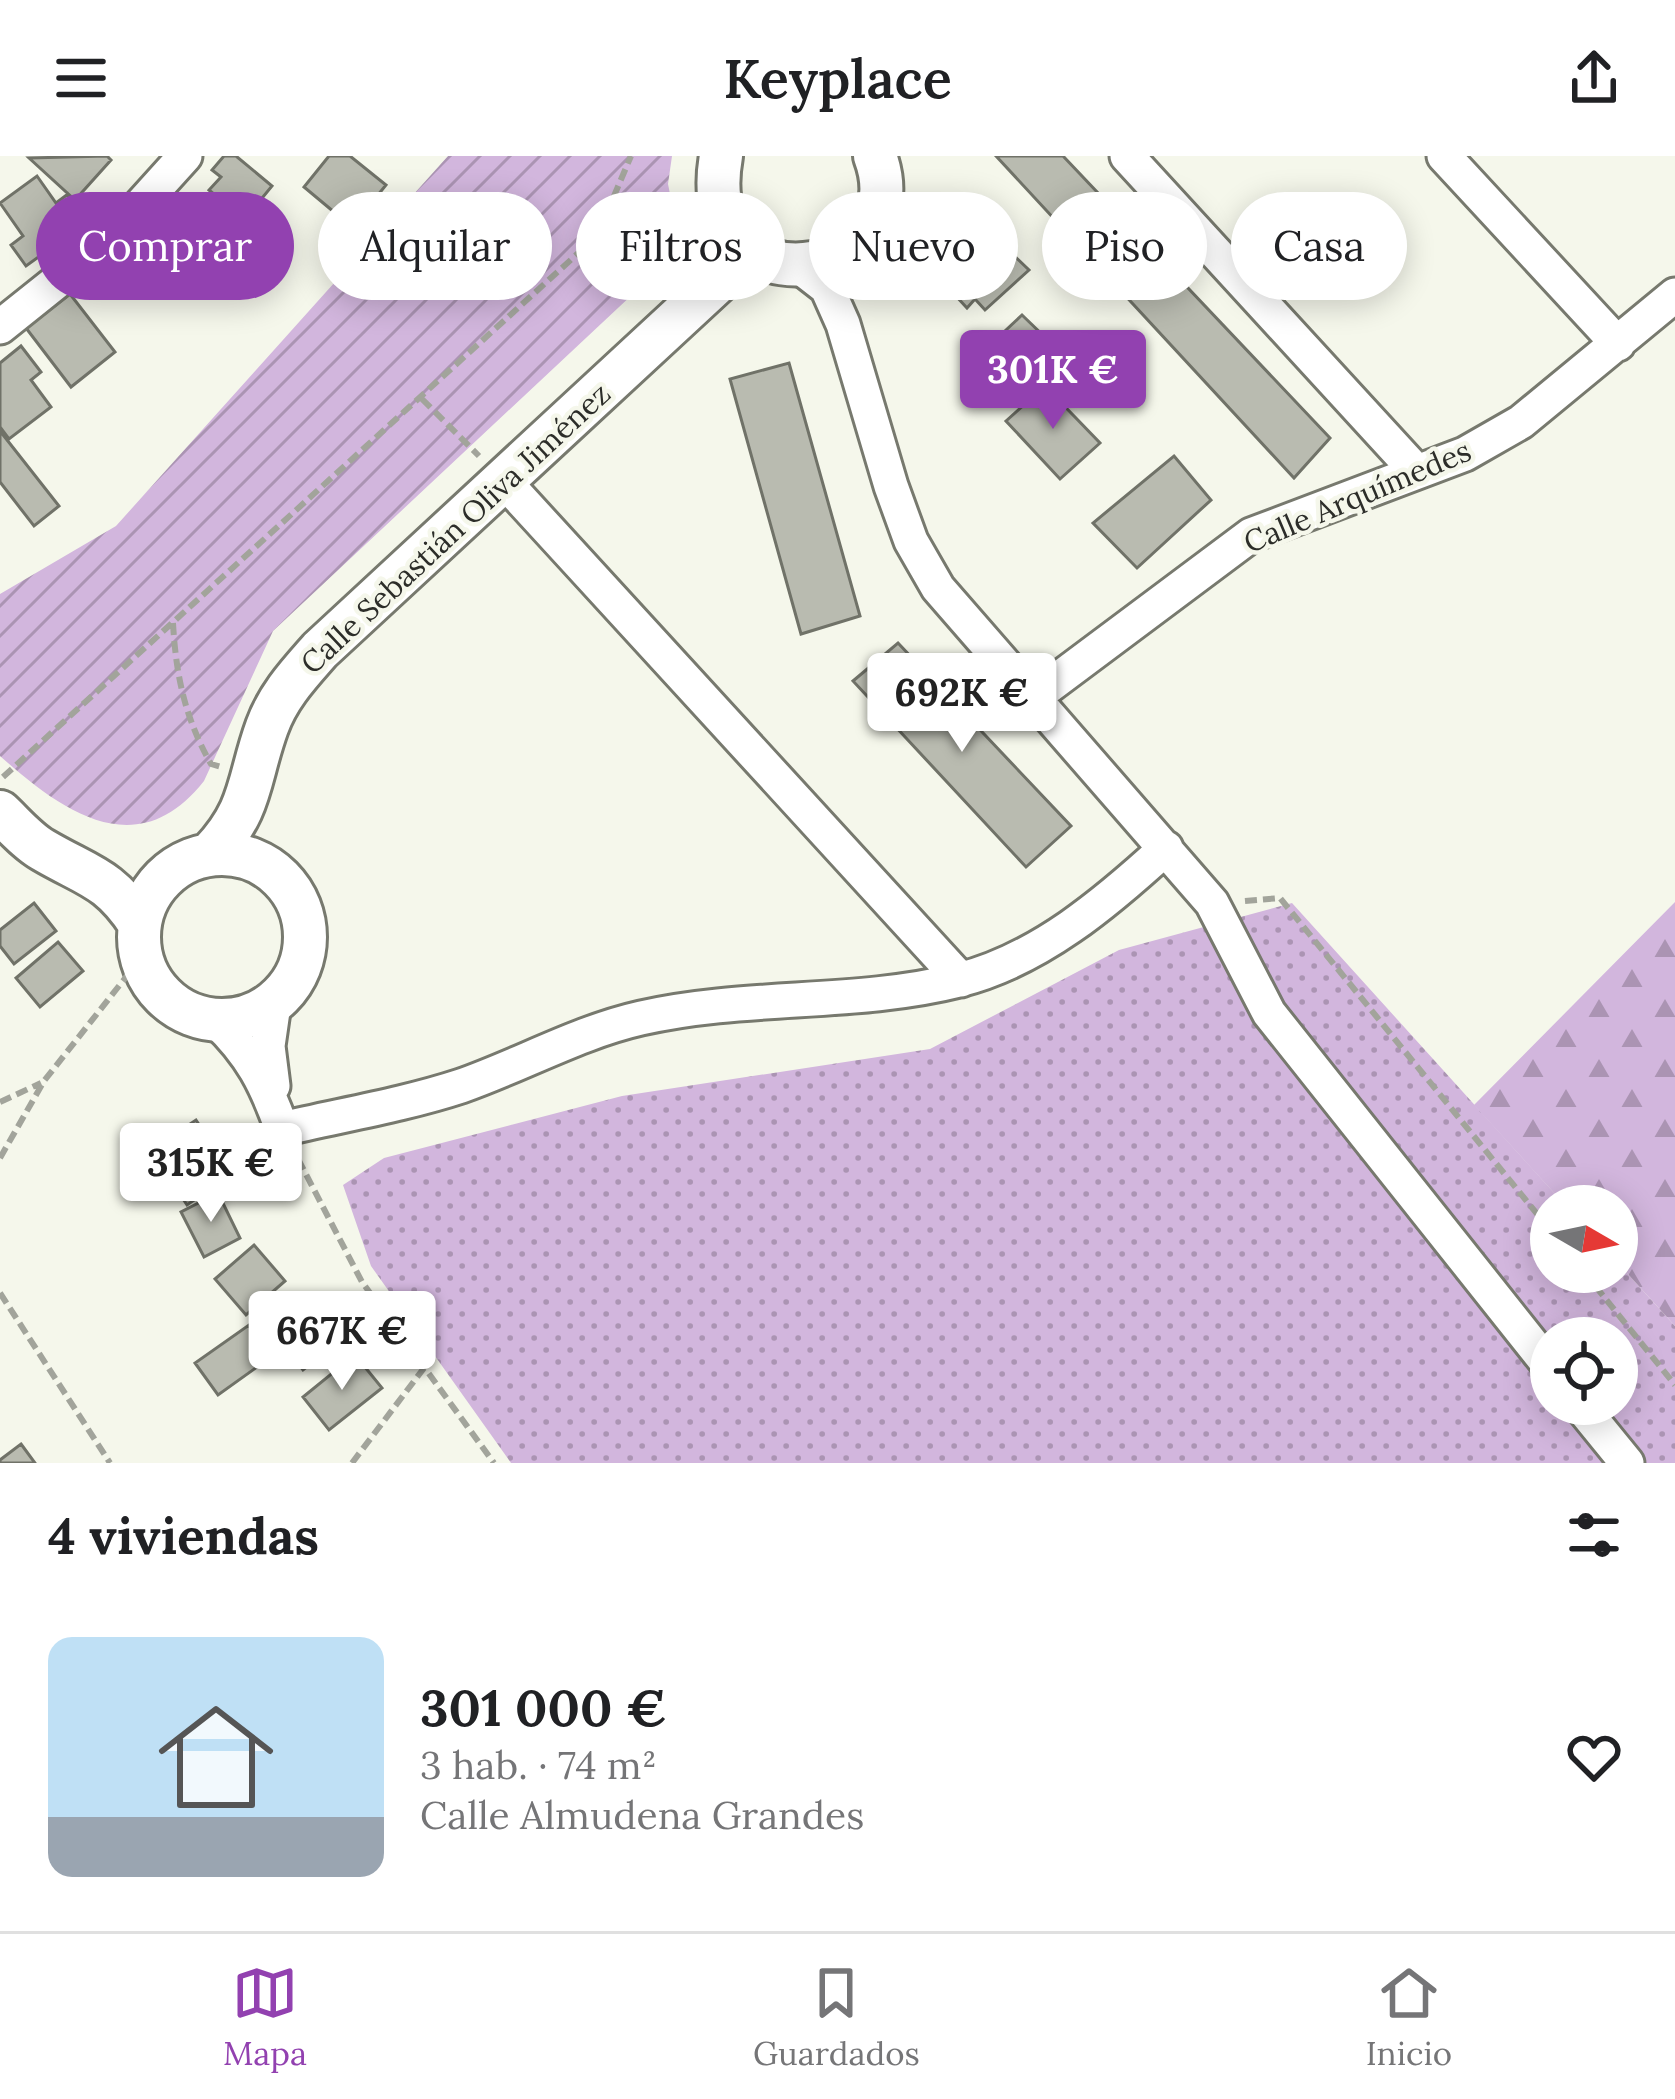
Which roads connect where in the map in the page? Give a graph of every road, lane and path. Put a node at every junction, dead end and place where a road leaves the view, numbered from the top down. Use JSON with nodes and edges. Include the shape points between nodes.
{"nodes":[{"id":1,"x":185,"y":156,"type":"edge"},
{"id":2,"x":632,"y":156,"type":"edge"},
{"id":3,"x":721,"y":156,"type":"edge"},
{"id":4,"x":1126,"y":156,"type":"edge"},
{"id":5,"x":1444,"y":156,"type":"edge"},
{"id":6,"x":879,"y":160,"type":"edge"},
{"id":7,"x":616,"y":192,"type":"edge"},
{"id":8,"x":717,"y":192,"type":"edge"},
{"id":9,"x":879,"y":192,"type":"edge"},
{"id":10,"x":576,"y":256,"type":"edge"},
{"id":11,"x":785,"y":266,"type":"edge"},
{"id":12,"x":1675,"y":295,"type":"edge"},
{"id":13,"x":693,"y":300,"type":"edge"},
{"id":14,"x":697,"y":300,"type":"edge"},
{"id":15,"x":698,"y":300,"type":"edge"},
{"id":16,"x":842,"y":300,"type":"edge"},
{"id":17,"x":695,"y":303,"type":"junction"},
{"id":18,"x":844,"y":324,"type":"junction"},
{"id":19,"x":0,"y":327,"type":"edge"},
{"id":20,"x":1618,"y":344,"type":"junction"},
{"id":21,"x":422,"y":399,"type":"junction"},
{"id":22,"x":1416,"y":472,"type":"junction"},
{"id":23,"x":503,"y":480,"type":"junction"},
{"id":24,"x":173,"y":623,"type":"junction"},
{"id":25,"x":1037,"y":695,"type":"junction"},
{"id":26,"x":256,"y":779,"type":"junction"},
{"id":27,"x":0,"y":780,"type":"edge"},
{"id":28,"x":0,"y":812,"type":"edge"},
{"id":29,"x":1166,"y":848,"type":"junction"},
{"id":30,"x":211,"y":854,"type":"junction"},
{"id":31,"x":273,"y":869,"type":"junction"},
{"id":32,"x":92,"y":872,"type":"junction"},
{"id":33,"x":166,"y":875,"type":"junction"},
{"id":34,"x":1212,"y":903,"type":"junction"},
{"id":35,"x":140,"y":941,"type":"junction"},
{"id":36,"x":961,"y":980,"type":"junction"},
{"id":37,"x":274,"y":1004,"type":"junction"},
{"id":38,"x":216,"y":1021,"type":"junction"},
{"id":39,"x":44,"y":1082,"type":"junction"},
{"id":40,"x":0,"y":1102,"type":"edge"},
{"id":41,"x":282,"y":1129,"type":"junction"},
{"id":42,"x":0,"y":1157,"type":"edge"},
{"id":43,"x":1530,"y":1205,"type":"edge"},
{"id":44,"x":0,"y":1293,"type":"edge"},
{"id":45,"x":1601,"y":1293,"type":"edge"},
{"id":46,"x":1530,"y":1342,"type":"edge"},
{"id":47,"x":424,"y":1368,"type":"junction"},
{"id":48,"x":1675,"y":1385,"type":"edge"},
{"id":49,"x":1597,"y":1425,"type":"edge"},
{"id":50,"x":110,"y":1463,"type":"edge"},
{"id":51,"x":352,"y":1463,"type":"edge"},
{"id":52,"x":494,"y":1463,"type":"edge"},
{"id":53,"x":1627,"y":1463,"type":"edge"}],
"edges":[{"from":1,"to":19,"type":"street","via":[[110,239]]},
{"from":2,"to":7,"type":"path"},
{"from":3,"to":8,"type":"street","name":"Calle Sebastián Oliva Jiménez"},
{"from":4,"to":22,"type":"street"},
{"from":5,"to":20,"type":"street"},
{"from":6,"to":9,"type":"street"},
{"from":10,"to":21,"type":"path"},
{"from":11,"to":18,"type":"street","via":[[827,288]]},
{"from":12,"to":20,"type":"street","name":"Calle Arquímedes"},
{"from":13,"to":17,"type":"path"},
{"from":14,"to":17,"type":"street","name":"Calle Sebastián Oliva Jiménez"},
{"from":15,"to":17,"type":"street","name":"Calle Sebastián Oliva Jiménez"},
{"from":16,"to":18,"type":"street"},
{"from":17,"to":23,"type":"street","name":"Calle Sebastián Oliva Jiménez"},
{"from":18,"to":25,"type":"street","via":[[911,541],[938,588]]},
{"from":20,"to":22,"type":"street","name":"Calle Arquímedes","via":[[1521,422]]},
{"from":21,"to":23,"type":"path"},
{"from":21,"to":24,"type":"path"},
{"from":22,"to":25,"type":"street","name":"Calle Arquímedes","via":[[1251,535]]},
{"from":23,"to":26,"type":"street","name":"Calle Sebastián Oliva Jiménez","via":[[286,687],[266,728]]},
{"from":23,"to":36,"type":"street"},
{"from":24,"to":26,"type":"path","via":[[190,727],[212,764]]},
{"from":24,"to":27,"type":"path"},
{"from":25,"to":29,"type":"street"},
{"from":26,"to":30,"type":"street","name":"Calle Sebastián Oliva Jiménez","via":[[237,826]]},
{"from":26,"to":31,"type":"street","name":"Calle Sebastián Oliva Jiménez","via":[[258,830]]},
{"from":28,"to":32,"type":"street","via":[[39,849]]},
{"from":29,"to":34,"type":"street"},
{"from":29,"to":36,"type":"street","via":[[1048,941]]},
{"from":30,"to":31,"type":"street","via":[[237,854]]},
{"from":30,"to":33,"type":"street"},
{"from":31,"to":37,"type":"street","via":[[293,891],[307,943],[294,981]]},
{"from":32,"to":33,"type":"street"},
{"from":32,"to":35,"type":"street","via":[[119,893]]},
{"from":33,"to":35,"type":"street","via":[[151,893]]},
{"from":34,"to":43,"type":"path","via":[[1280,898]]},
{"from":34,"to":46,"type":"street","via":[[1269,1013]]},
{"from":35,"to":38,"type":"street","via":[[154,986],[173,1006]]},
{"from":35,"to":39,"type":"path"},
{"from":36,"to":41,"type":"street","via":[[717,1003],[635,1019],[457,1087]]},
{"from":37,"to":38,"type":"street"},
{"from":37,"to":41,"type":"street","via":[[268,1046]]},
{"from":38,"to":41,"type":"street","via":[[262,1075]]},
{"from":39,"to":40,"type":"path"},
{"from":39,"to":42,"type":"path"},
{"from":41,"to":47,"type":"path","via":[[362,1282]]},
{"from":44,"to":50,"type":"path"},
{"from":45,"to":48,"type":"path"},
{"from":47,"to":51,"type":"path"},
{"from":47,"to":52,"type":"path"},
{"from":49,"to":53,"type":"street"}]}
